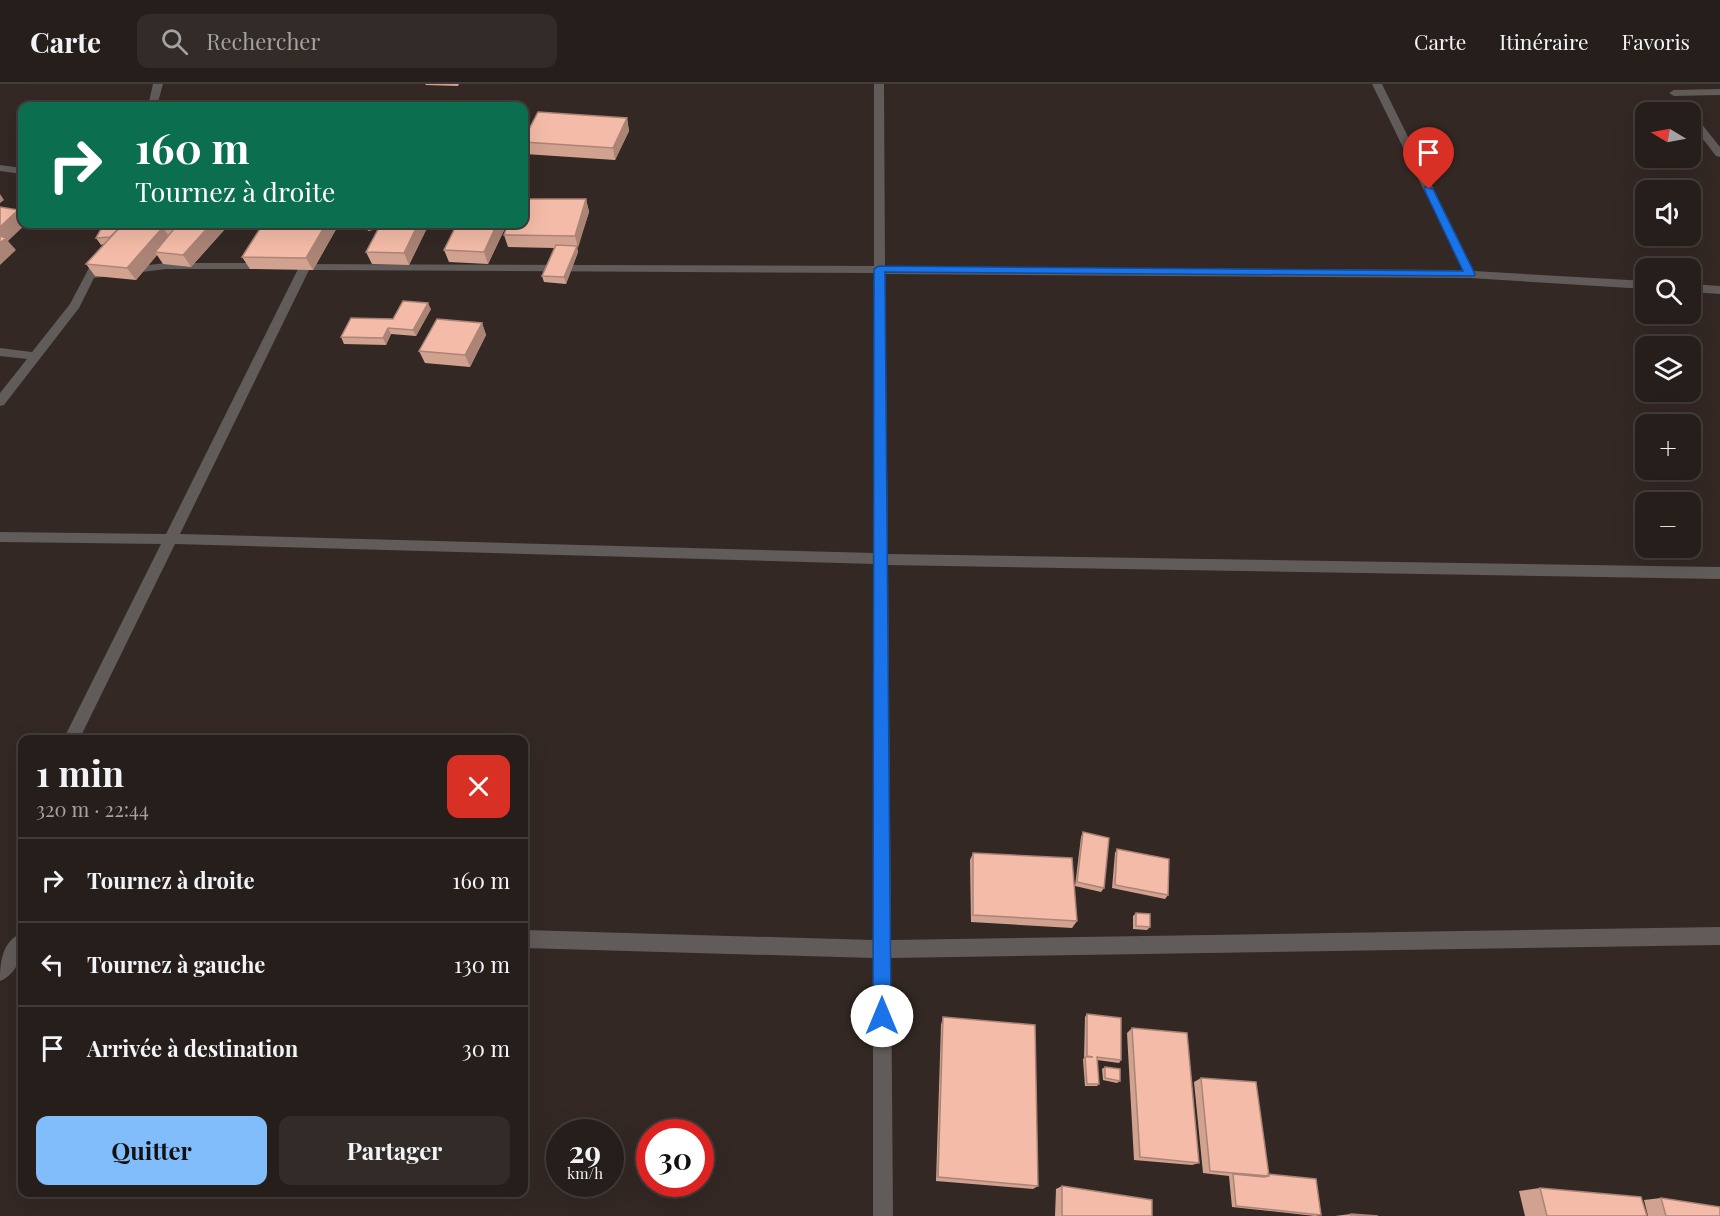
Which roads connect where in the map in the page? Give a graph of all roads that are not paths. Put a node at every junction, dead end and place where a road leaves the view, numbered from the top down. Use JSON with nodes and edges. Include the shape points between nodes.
{"nodes":[{"id":1,"x":158,"y":84,"type":"edge"},
{"id":2,"x":879,"y":84,"type":"edge"},
{"id":3,"x":1377,"y":84,"type":"edge"},
{"id":4,"x":1665,"y":84,"type":"edge"},
{"id":5,"x":1720,"y":92,"type":"edge"},
{"id":6,"x":1674,"y":93,"type":"junction"},
{"id":7,"x":153,"y":102,"type":"edge"},
{"id":8,"x":1680,"y":102,"type":"edge"},
{"id":9,"x":1701,"y":129,"type":"edge"},
{"id":10,"x":1720,"y":154,"type":"edge"},
{"id":11,"x":0,"y":168,"type":"edge"},
{"id":12,"x":18,"y":170,"type":"edge"},
{"id":13,"x":99,"y":254,"type":"edge"},
{"id":14,"x":305,"y":266,"type":"junction"},
{"id":15,"x":879,"y":269,"type":"junction"},
{"id":16,"x":1470,"y":274,"type":"junction"},
{"id":17,"x":91,"y":275,"type":"junction"},
{"id":18,"x":1635,"y":284,"type":"edge"},
{"id":19,"x":1701,"y":289,"type":"edge"},
{"id":20,"x":1720,"y":290,"type":"edge"},
{"id":21,"x":0,"y":352,"type":"edge"},
{"id":22,"x":35,"y":356,"type":"junction"},
{"id":23,"x":0,"y":402,"type":"edge"},
{"id":24,"x":0,"y":537,"type":"edge"},
{"id":25,"x":171,"y":539,"type":"junction"},
{"id":26,"x":880,"y":559,"type":"junction"},
{"id":27,"x":1720,"y":573,"type":"edge"},
{"id":28,"x":73,"y":735,"type":"edge"},
{"id":29,"x":1720,"y":936,"type":"edge"},
{"id":30,"x":528,"y":939,"type":"edge"},
{"id":31,"x":18,"y":947,"type":"edge"},
{"id":32,"x":882,"y":949,"type":"junction"},
{"id":33,"x":0,"y":972,"type":"edge"},
{"id":34,"x":883,"y":1216,"type":"edge"}],
"edges":[{"from":1,"to":7,"type":"street"},
{"from":2,"to":15,"type":"street"},
{"from":3,"to":16,"type":"street"},
{"from":4,"to":6,"type":"street"},
{"from":5,"to":6,"type":"street"},
{"from":6,"to":8,"type":"street"},
{"from":9,"to":10,"type":"street"},
{"from":11,"to":12,"type":"street"},
{"from":13,"to":17,"type":"street"},
{"from":14,"to":15,"type":"street"},
{"from":14,"to":17,"type":"street","via":[[166,266]]},
{"from":14,"to":25,"type":"street"},
{"from":15,"to":16,"type":"street"},
{"from":15,"to":26,"type":"street"},
{"from":16,"to":18,"type":"street"},
{"from":17,"to":22,"type":"street","via":[[75,305]]},
{"from":19,"to":20,"type":"street"},
{"from":21,"to":22,"type":"street"},
{"from":22,"to":23,"type":"street"},
{"from":24,"to":25,"type":"street"},
{"from":25,"to":26,"type":"street"},
{"from":25,"to":28,"type":"street"},
{"from":26,"to":27,"type":"street"},
{"from":26,"to":32,"type":"street"},
{"from":29,"to":32,"type":"street"},
{"from":30,"to":32,"type":"street"},
{"from":31,"to":33,"type":"street"},
{"from":32,"to":34,"type":"street"}]}
